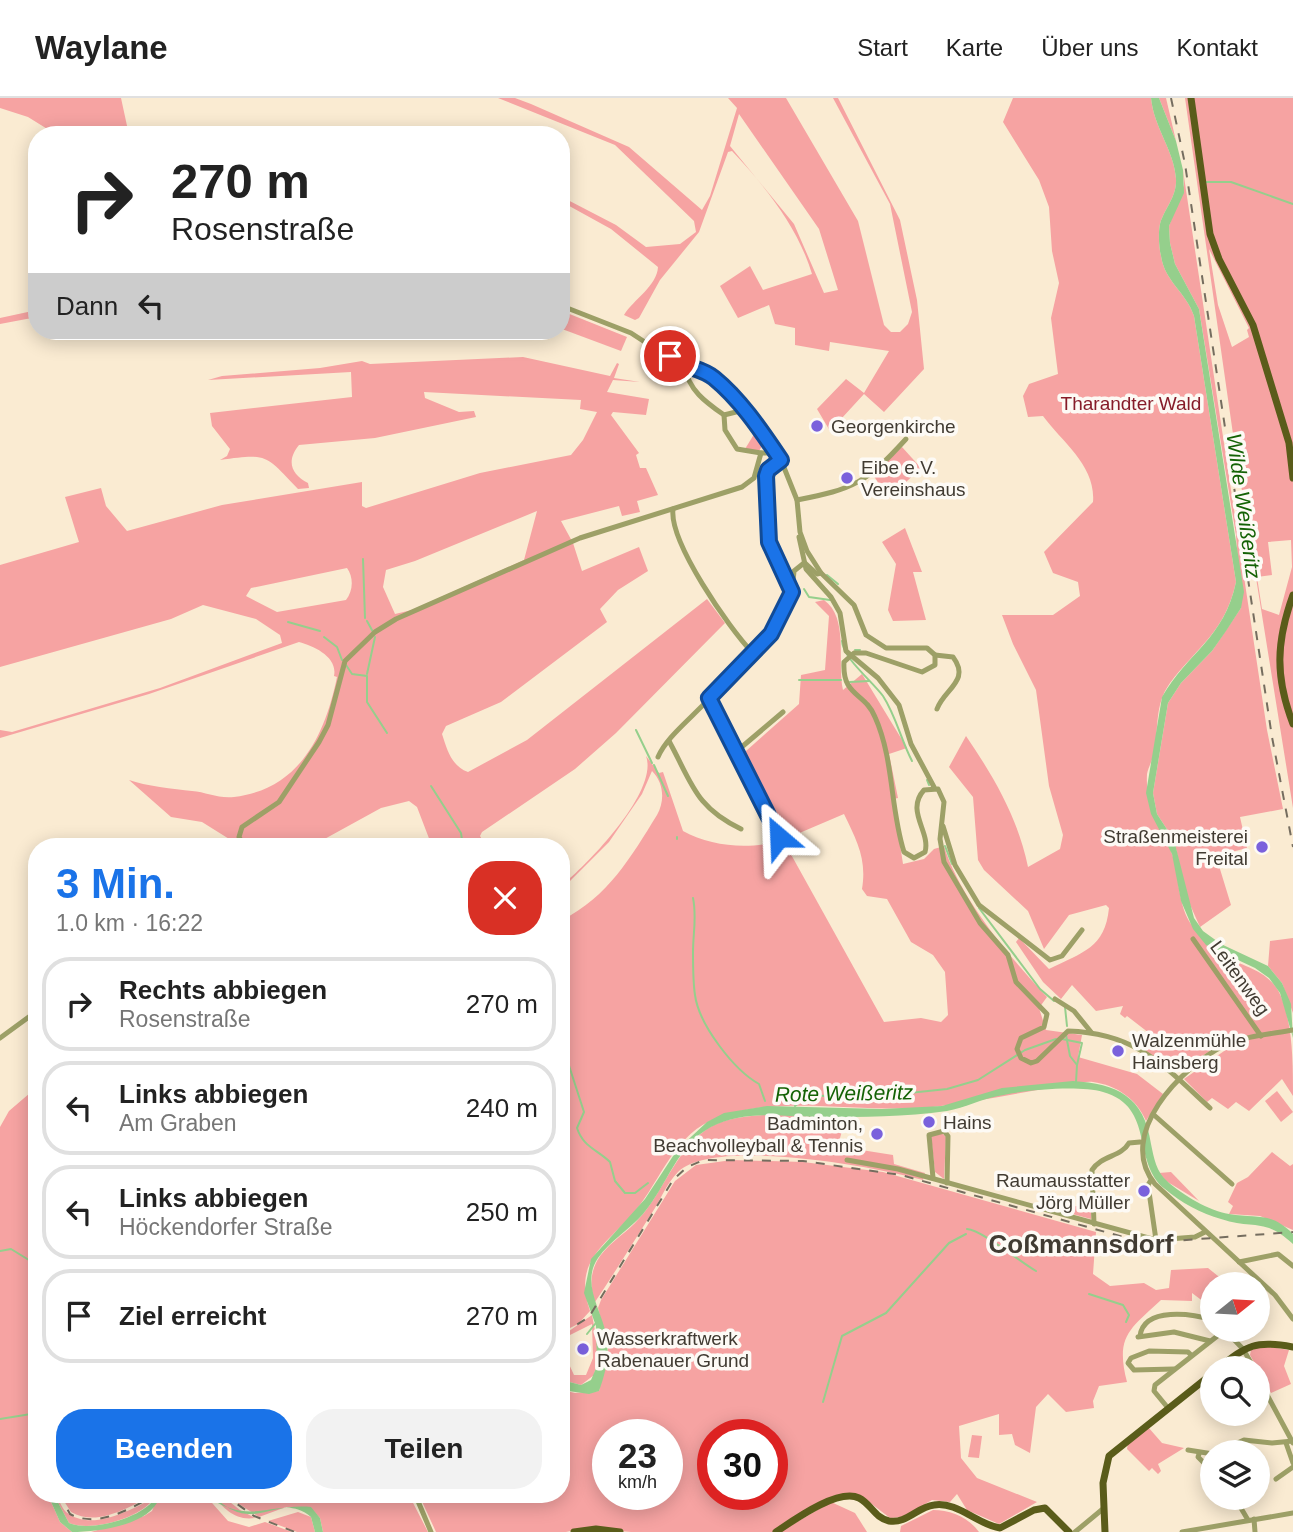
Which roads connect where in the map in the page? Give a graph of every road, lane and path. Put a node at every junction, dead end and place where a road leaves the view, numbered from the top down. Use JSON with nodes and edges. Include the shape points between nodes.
{"nodes":[{"id":1,"x":1191,"y":98,"type":"edge"},
{"id":2,"x":570,"y":309,"type":"edge"},
{"id":3,"x":685,"y":367,"type":"junction"},
{"id":4,"x":744,"y":410,"type":"junction"},
{"id":5,"x":724,"y":415,"type":"junction"},
{"id":6,"x":906,"y":439,"type":"dead end"},
{"id":7,"x":761,"y":453,"type":"junction"},
{"id":8,"x":776,"y":453,"type":"junction"},
{"id":9,"x":781,"y":460,"type":"junction"},
{"id":10,"x":1293,"y":478,"type":"edge"},
{"id":11,"x":797,"y":500,"type":"junction"},
{"id":12,"x":673,"y":509,"type":"junction"},
{"id":13,"x":798,"y":533,"type":"dead end"},
{"id":14,"x":804,"y":563,"type":"junction"},
{"id":15,"x":821,"y":573,"type":"junction"},
{"id":16,"x":792,"y":592,"type":"junction"},
{"id":17,"x":1293,"y":595,"type":"edge"},
{"id":18,"x":752,"y":652,"type":"junction"},
{"id":19,"x":934,"y":655,"type":"junction"},
{"id":20,"x":848,"y":657,"type":"junction"},
{"id":21,"x":709,"y":698,"type":"junction"},
{"id":22,"x":937,"y":709,"type":"dead end"},
{"id":23,"x":783,"y":712,"type":"dead end"},
{"id":24,"x":1293,"y":724,"type":"edge"},
{"id":25,"x":669,"y":741,"type":"junction"},
{"id":26,"x":737,"y":751,"type":"junction"},
{"id":27,"x":658,"y":757,"type":"dead end"},
{"id":28,"x":934,"y":787,"type":"junction"},
{"id":29,"x":941,"y":824,"type":"junction"},
{"id":30,"x":741,"y":829,"type":"dead end"},
{"id":31,"x":779,"y":837,"type":"dead end"},
{"id":32,"x":240,"y":838,"type":"edge"},
{"id":33,"x":1082,"y":930,"type":"dead end"},
{"id":34,"x":1193,"y":939,"type":"dead end"},
{"id":35,"x":1055,"y":999,"type":"dead end"},
{"id":36,"x":28,"y":1018,"type":"edge"},
{"id":37,"x":1293,"y":1030,"type":"edge"},
{"id":38,"x":1091,"y":1032,"type":"junction"},
{"id":39,"x":1261,"y":1036,"type":"junction"},
{"id":40,"x":0,"y":1038,"type":"edge"},
{"id":41,"x":1178,"y":1078,"type":"junction"},
{"id":42,"x":1210,"y":1108,"type":"dead end"},
{"id":43,"x":1154,"y":1115,"type":"junction"},
{"id":44,"x":1141,"y":1139,"type":"junction"},
{"id":45,"x":848,"y":1160,"type":"dead end"},
{"id":46,"x":933,"y":1178,"type":"junction"},
{"id":47,"x":1151,"y":1180,"type":"junction"},
{"id":48,"x":947,"y":1183,"type":"junction"},
{"id":49,"x":1232,"y":1184,"type":"dead end"},
{"id":50,"x":1094,"y":1224,"type":"junction"},
{"id":51,"x":1202,"y":1230,"type":"junction"},
{"id":52,"x":1156,"y":1240,"type":"junction"},
{"id":53,"x":1239,"y":1262,"type":"junction"},
{"id":54,"x":1293,"y":1266,"type":"edge"},
{"id":55,"x":1200,"y":1316,"type":"edge"},
{"id":56,"x":1293,"y":1319,"type":"edge"},
{"id":57,"x":1200,"y":1338,"type":"edge"},
{"id":58,"x":1209,"y":1342,"type":"edge"},
{"id":59,"x":1236,"y":1342,"type":"edge"},
{"id":60,"x":1293,"y":1347,"type":"edge"},
{"id":61,"x":1243,"y":1349,"type":"junction"},
{"id":62,"x":1191,"y":1355,"type":"junction"},
{"id":63,"x":1234,"y":1356,"type":"edge"},
{"id":64,"x":1247,"y":1356,"type":"edge"},
{"id":65,"x":1174,"y":1369,"type":"junction"},
{"id":66,"x":1200,"y":1383,"type":"edge"},
{"id":67,"x":1270,"y":1404,"type":"edge"},
{"id":68,"x":1168,"y":1408,"type":"junction"},
{"id":69,"x":1270,"y":1440,"type":"edge"},
{"id":70,"x":1291,"y":1442,"type":"edge"},
{"id":71,"x":1188,"y":1450,"type":"dead end"},
{"id":72,"x":1199,"y":1454,"type":"joint"},
{"id":73,"x":1200,"y":1459,"type":"edge"},
{"id":74,"x":1293,"y":1465,"type":"edge"},
{"id":75,"x":1276,"y":1479,"type":"dead end"},
{"id":76,"x":419,"y":1503,"type":"edge"},
{"id":77,"x":1104,"y":1508,"type":"junction"},
{"id":78,"x":1244,"y":1510,"type":"edge"},
{"id":79,"x":1293,"y":1513,"type":"edge"},
{"id":80,"x":1251,"y":1520,"type":"junction"},
{"id":81,"x":1227,"y":1524,"type":"junction"},
{"id":82,"x":1196,"y":1531,"type":"edge"},
{"id":83,"x":432,"y":1532,"type":"edge"},
{"id":84,"x":574,"y":1532,"type":"edge"},
{"id":85,"x":620,"y":1532,"type":"edge"},
{"id":86,"x":776,"y":1532,"type":"edge"},
{"id":87,"x":1069,"y":1532,"type":"edge"},
{"id":88,"x":1075,"y":1532,"type":"edge"},
{"id":89,"x":1105,"y":1532,"type":"edge"},
{"id":90,"x":1182,"y":1532,"type":"edge"},
{"id":91,"x":1227,"y":1532,"type":"edge"},
{"id":92,"x":1255,"y":1532,"type":"edge"}],
"edges":[{"from":1,"to":10,"type":"main road","via":[[1211,238],[1253,325],[1289,443]]},
{"from":2,"to":3,"type":"street","via":[[642,338]]},
{"from":3,"to":4,"type":"street","via":[[711,376]]},
{"from":3,"to":5,"type":"street","via":[[698,395]]},
{"from":4,"to":5,"type":"street"},
{"from":4,"to":8,"type":"street"},
{"from":5,"to":7,"type":"street","via":[[725,430],[737,449]]},
{"from":6,"to":11,"type":"street","via":[[864,480],[843,491]]},
{"from":7,"to":8,"type":"street"},
{"from":7,"to":12,"type":"street","via":[[750,483]]},
{"from":8,"to":9,"type":"street"},
{"from":9,"to":11,"type":"street"},
{"from":9,"to":16,"type":"street","via":[[766,476],[768,538]]},
{"from":11,"to":15,"type":"street","via":[[800,532]]},
{"from":12,"to":18,"type":"street","via":[[675,524],[709,598]]},
{"from":12,"to":32,"type":"street","via":[[599,532],[375,632],[342,665],[328,725],[286,793],[272,809],[242,827]]},
{"from":13,"to":14,"type":"street"},
{"from":14,"to":15,"type":"street"},
{"from":14,"to":16,"type":"street","via":[[794,571]]},
{"from":14,"to":20,"type":"street","via":[[840,613]]},
{"from":15,"to":19,"type":"street","via":[[854,605],[870,638],[886,648],[927,648]]},
{"from":16,"to":18,"type":"street","via":[[771,634]]},
{"from":17,"to":24,"type":"main road","via":[[1279,647]]},
{"from":18,"to":21,"type":"street"},
{"from":19,"to":20,"type":"street","via":[[935,665],[922,673],[862,652]]},
{"from":19,"to":22,"type":"street","via":[[953,657],[960,673]]},
{"from":20,"to":28,"type":"street","via":[[872,672],[899,705],[911,744]]},
{"from":20,"to":28,"type":"street","via":[[847,686],[875,716],[901,844],[909,857],[921,857],[925,852],[918,804],[920,793]]},
{"from":21,"to":25,"type":"street"},
{"from":21,"to":26,"type":"street"},
{"from":23,"to":26,"type":"street"},
{"from":25,"to":27,"type":"street"},
{"from":25,"to":30,"type":"street","via":[[702,803],[718,818]]},
{"from":26,"to":31,"type":"street"},
{"from":28,"to":29,"type":"street","via":[[944,797]]},
{"from":29,"to":33,"type":"street","via":[[955,865],[979,905],[1050,960],[1058,960]]},
{"from":29,"to":38,"type":"street","via":[[944,862],[980,923],[1008,955],[1016,982],[1047,1014],[1047,1024],[1021,1038],[1017,1046],[1024,1060],[1037,1061],[1069,1031]]},
{"from":34,"to":39,"type":"street","name":"Leitenweg"},
{"from":35,"to":38,"type":"street","via":[[1074,1011]]},
{"from":36,"to":40,"type":"street"},
{"from":37,"to":39,"type":"street"},
{"from":38,"to":41,"type":"street","via":[[1121,1038]]},
{"from":39,"to":41,"type":"street","via":[[1223,1046]]},
{"from":41,"to":42,"type":"street"},
{"from":41,"to":43,"type":"street"},
{"from":43,"to":44,"type":"street"},
{"from":43,"to":49,"type":"street"},
{"from":44,"to":47,"type":"street"},
{"from":44,"to":50,"type":"street","via":[[1101,1160],[1092,1170]]},
{"from":45,"to":46,"type":"street"},
{"from":46,"to":48,"type":"street"},
{"from":46,"to":48,"type":"street","via":[[929,1135],[944,1131],[948,1136]]},
{"from":47,"to":51,"type":"street"},
{"from":47,"to":52,"type":"street"},
{"from":48,"to":50,"type":"street"},
{"from":50,"to":52,"type":"street"},
{"from":51,"to":52,"type":"street","via":[[1186,1238]]},
{"from":51,"to":53,"type":"street"},
{"from":53,"to":54,"type":"street","via":[[1278,1254]]},
{"from":53,"to":56,"type":"street"},
{"from":55,"to":57,"type":"street","via":[[1167,1314],[1145,1326],[1139,1337],[1174,1332]]},
{"from":58,"to":62,"type":"street"},
{"from":59,"to":61,"type":"street"},
{"from":60,"to":61,"type":"main road","via":[[1259,1343]]},
{"from":61,"to":63,"type":"main road"},
{"from":61,"to":64,"type":"street"},
{"from":62,"to":65,"type":"street"},
{"from":62,"to":65,"type":"street","via":[[1149,1351],[1131,1357],[1128,1363],[1134,1370]]},
{"from":65,"to":68,"type":"street","via":[[1153,1388]]},
{"from":66,"to":68,"type":"main road"},
{"from":67,"to":70,"type":"street"},
{"from":68,"to":77,"type":"main road","via":[[1109,1456],[1103,1472]]},
{"from":69,"to":70,"type":"street"},
{"from":70,"to":74,"type":"street"},
{"from":71,"to":72,"type":"street"},
{"from":72,"to":73,"type":"street"},
{"from":74,"to":75,"type":"street"},
{"from":76,"to":83,"type":"street"},
{"from":77,"to":88,"type":"street"},
{"from":77,"to":89,"type":"main road"},
{"from":78,"to":80,"type":"street"},
{"from":79,"to":80,"type":"street"},
{"from":80,"to":81,"type":"street"},
{"from":80,"to":92,"type":"street"},
{"from":81,"to":82,"type":"street"},
{"from":81,"to":91,"type":"street"},
{"from":82,"to":90,"type":"street"},
{"from":84,"to":85,"type":"main road"},
{"from":86,"to":87,"type":"main road","via":[[844,1496],[859,1498],[878,1516],[892,1521],[935,1504],[1000,1528],[1045,1508]]}]}
